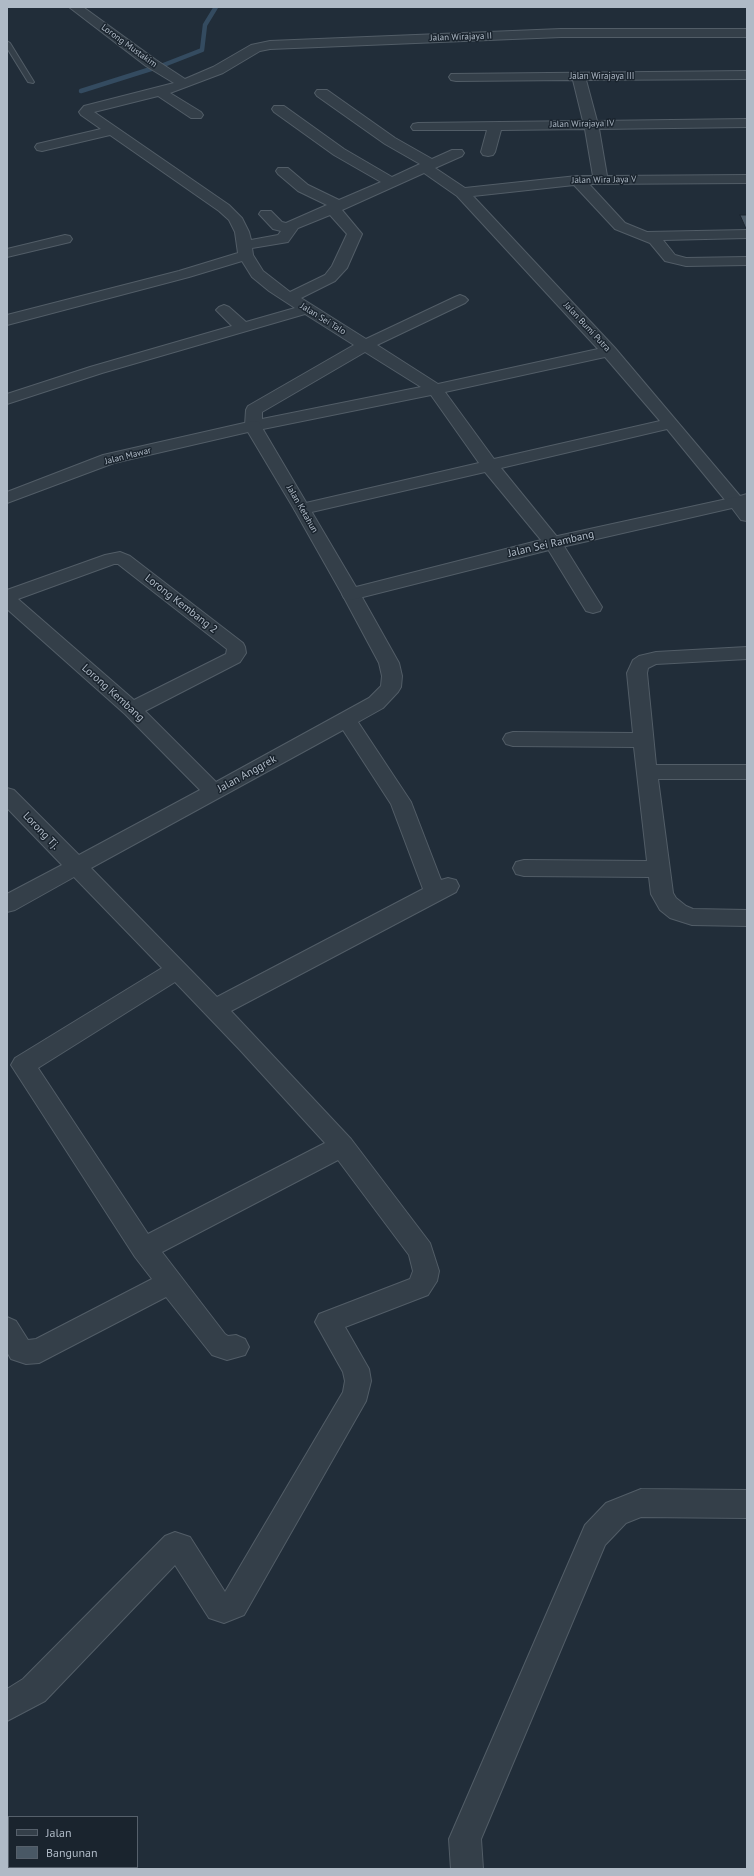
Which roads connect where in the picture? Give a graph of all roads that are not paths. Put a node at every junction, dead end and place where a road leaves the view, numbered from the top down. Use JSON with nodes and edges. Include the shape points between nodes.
{"nodes":[{"id":1,"x":75,"y":7,"type":"edge"},
{"id":2,"x":747,"y":33,"type":"edge"},
{"id":3,"x":7,"y":43,"type":"edge"},
{"id":4,"x":747,"y":75,"type":"edge"},
{"id":5,"x":578,"y":76,"type":"junction"},
{"id":6,"x":456,"y":77,"type":"dead end"},
{"id":7,"x":31,"y":82,"type":"dead end"},
{"id":8,"x":184,"y":84,"type":"junction"},
{"id":9,"x":160,"y":92,"type":"junction"},
{"id":10,"x":322,"y":93,"type":"dead end"},
{"id":11,"x":279,"y":109,"type":"dead end"},
{"id":12,"x":196,"y":115,"type":"dead end"},
{"id":13,"x":747,"y":123,"type":"edge"},
{"id":14,"x":591,"y":124,"type":"junction"},
{"id":15,"x":418,"y":127,"type":"dead end"},
{"id":16,"x":495,"y":127,"type":"junction"},
{"id":17,"x":112,"y":130,"type":"junction"},
{"id":18,"x":42,"y":146,"type":"dead end"},
{"id":19,"x":488,"y":152,"type":"dead end"},
{"id":20,"x":457,"y":153,"type":"dead end"},
{"id":21,"x":428,"y":166,"type":"junction"},
{"id":22,"x":283,"y":171,"type":"dead end"},
{"id":23,"x":747,"y":178,"type":"edge"},
{"id":24,"x":578,"y":180,"type":"junction"},
{"id":25,"x":601,"y":180,"type":"junction"},
{"id":26,"x":393,"y":182,"type":"junction"},
{"id":27,"x":462,"y":193,"type":"junction"},
{"id":28,"x":337,"y":207,"type":"junction"},
{"id":29,"x":266,"y":214,"type":"dead end"},
{"id":30,"x":292,"y":226,"type":"junction"},
{"id":31,"x":747,"y":234,"type":"edge"},
{"id":32,"x":647,"y":236,"type":"junction"},
{"id":33,"x":65,"y":239,"type":"dead end"},
{"id":34,"x":245,"y":250,"type":"junction"},
{"id":35,"x":7,"y":253,"type":"edge"},
{"id":36,"x":747,"y":261,"type":"edge"},
{"id":37,"x":289,"y":298,"type":"junction"},
{"id":38,"x":460,"y":300,"type":"dead end"},
{"id":39,"x":307,"y":309,"type":"junction"},
{"id":40,"x":224,"y":310,"type":"dead end"},
{"id":41,"x":7,"y":320,"type":"edge"},
{"id":42,"x":244,"y":328,"type":"junction"},
{"id":43,"x":365,"y":345,"type":"junction"},
{"id":44,"x":609,"y":351,"type":"junction"},
{"id":45,"x":435,"y":390,"type":"junction"},
{"id":46,"x":7,"y":399,"type":"edge"},
{"id":47,"x":671,"y":423,"type":"junction"},
{"id":48,"x":253,"y":426,"type":"junction"},
{"id":49,"x":490,"y":465,"type":"junction"},
{"id":50,"x":7,"y":498,"type":"edge"},
{"id":51,"x":741,"y":501,"type":"edge"},
{"id":52,"x":303,"y":509,"type":"junction"},
{"id":53,"x":747,"y":516,"type":"edge"},
{"id":54,"x":553,"y":543,"type":"junction"},
{"id":55,"x":351,"y":594,"type":"junction"},
{"id":56,"x":7,"y":597,"type":"edge"},
{"id":57,"x":593,"y":607,"type":"dead end"},
{"id":58,"x":747,"y":653,"type":"edge"},
{"id":59,"x":132,"y":709,"type":"junction"},
{"id":60,"x":346,"y":720,"type":"junction"},
{"id":61,"x":513,"y":739,"type":"dead end"},
{"id":62,"x":644,"y":740,"type":"junction"},
{"id":63,"x":647,"y":772,"type":"junction"},
{"id":64,"x":747,"y":772,"type":"edge"},
{"id":65,"x":214,"y":792,"type":"junction"},
{"id":66,"x":7,"y":795,"type":"edge"},
{"id":67,"x":76,"y":866,"type":"junction"},
{"id":68,"x":524,"y":868,"type":"dead end"},
{"id":69,"x":659,"y":869,"type":"junction"},
{"id":70,"x":7,"y":904,"type":"edge"},
{"id":71,"x":747,"y":918,"type":"edge"},
{"id":72,"x":177,"y":970,"type":"junction"},
{"id":73,"x":214,"y":1009,"type":"junction"},
{"id":74,"x":342,"y":1146,"type":"junction"},
{"id":75,"x":144,"y":1249,"type":"junction"},
{"id":76,"x":171,"y":1282,"type":"junction"},
{"id":77,"x":7,"y":1329,"type":"edge"},
{"id":78,"x":236,"y":1347,"type":"dead end"},
{"id":79,"x":747,"y":1504,"type":"edge"},
{"id":80,"x":7,"y":1706,"type":"edge"},
{"id":81,"x":467,"y":1869,"type":"edge"}],
"edges":[{"from":1,"to":8,"type":"street","name":"Lorong Mustakim"},
{"from":2,"to":8,"type":"street","name":"Jalan Wirajaya II","via":[[562,34],[270,44],[256,48],[218,70]]},
{"from":3,"to":7,"type":"lane"},
{"from":4,"to":5,"type":"street","name":"Jalan Wirajaya III"},
{"from":5,"to":6,"type":"street","name":"Jalan Wirajaya III"},
{"from":5,"to":14,"type":"street"},
{"from":8,"to":9,"type":"street","name":"Jalan Sei Talo"},
{"from":9,"to":12,"type":"street"},
{"from":9,"to":17,"type":"street","name":"Jalan Sei Talo","via":[[87,110],[87,114]]},
{"from":10,"to":21,"type":"street","name":"Jalan Bumi Putra"},
{"from":11,"to":26,"type":"street","via":[[339,152]]},
{"from":13,"to":14,"type":"street","name":"Jalan Wirajaya IV"},
{"from":14,"to":16,"type":"street","name":"Jalan Wirajaya IV"},
{"from":14,"to":25,"type":"street"},
{"from":15,"to":16,"type":"street","name":"Jalan Wirajaya IV"},
{"from":16,"to":19,"type":"street"},
{"from":17,"to":18,"type":"street"},
{"from":17,"to":34,"type":"street","name":"Jalan Sei Talo","via":[[224,208],[235,218],[242,232]]},
{"from":20,"to":21,"type":"street"},
{"from":21,"to":26,"type":"street"},
{"from":21,"to":27,"type":"street","name":"Jalan Bumi Putra"},
{"from":22,"to":28,"type":"street","via":[[303,188]]},
{"from":23,"to":25,"type":"street","name":"Jalan Wira Jaya V"},
{"from":24,"to":25,"type":"street","name":"Jalan Wira Jaya V"},
{"from":24,"to":27,"type":"street","name":"Jalan Wira Jaya V"},
{"from":24,"to":32,"type":"street","via":[[620,226]]},
{"from":26,"to":28,"type":"street"},
{"from":27,"to":44,"type":"street","name":"Jalan Bumi Putra"},
{"from":28,"to":30,"type":"street"},
{"from":28,"to":37,"type":"street","via":[[355,234],[339,268],[330,278]]},
{"from":29,"to":30,"type":"street","via":[[278,226]]},
{"from":30,"to":34,"type":"street","via":[[283,239]]},
{"from":31,"to":32,"type":"street"},
{"from":32,"to":36,"type":"street","via":[[659,243],[670,258],[681,262]]},
{"from":33,"to":35,"type":"street"},
{"from":34,"to":37,"type":"street","name":"Jalan Sei Talo","via":[[257,274]]},
{"from":34,"to":41,"type":"street","via":[[184,274]]},
{"from":37,"to":39,"type":"street","name":"Jalan Sei Talo"},
{"from":38,"to":43,"type":"street"},
{"from":39,"to":42,"type":"street"},
{"from":39,"to":43,"type":"street","name":"Jalan Sei Talo"},
{"from":40,"to":42,"type":"street"},
{"from":42,"to":46,"type":"street","via":[[96,370]]},
{"from":43,"to":45,"type":"street","name":"Jalan Sei Talo"},
{"from":43,"to":48,"type":"street","via":[[254,410]]},
{"from":44,"to":45,"type":"street","name":"Jalan Mawar"},
{"from":44,"to":47,"type":"street","name":"Jalan Bumi Putra"},
{"from":45,"to":48,"type":"street","name":"Jalan Mawar"},
{"from":45,"to":49,"type":"street","name":"Jalan Sei Talo"},
{"from":47,"to":49,"type":"street"},
{"from":47,"to":51,"type":"street","name":"Jalan Bumi Putra"},
{"from":48,"to":50,"type":"street","name":"Jalan Mawar","via":[[110,459]]},
{"from":48,"to":52,"type":"street","name":"Jalan Ketahun"},
{"from":49,"to":52,"type":"street"},
{"from":49,"to":54,"type":"street","name":"Jalan Sei Talo"},
{"from":51,"to":53,"type":"street"},
{"from":51,"to":54,"type":"street","name":"Jalan Sei Rambang"},
{"from":52,"to":55,"type":"street","name":"Jalan Ketahun"},
{"from":54,"to":55,"type":"street","name":"Jalan Sei Rambang"},
{"from":54,"to":57,"type":"street","name":"Jalan Sei Talo"},
{"from":55,"to":60,"type":"street","name":"Jalan Anggrek","via":[[389,664],[392,676],[385,695]]},
{"from":56,"to":59,"type":"street","name":"Lorong Kembang"},
{"from":56,"to":59,"type":"street","name":"Lorong Kembang 2","via":[[120,558],[236,646],[233,658]]},
{"from":58,"to":62,"type":"street","via":[[656,658],[646,660],[640,665],[637,673]]},
{"from":59,"to":65,"type":"street","name":"Lorong Kembang"},
{"from":60,"to":65,"type":"street","name":"Jalan Anggrek"},
{"from":60,"to":73,"type":"street","via":[[401,802],[441,889]]},
{"from":61,"to":62,"type":"street"},
{"from":62,"to":63,"type":"street"},
{"from":63,"to":64,"type":"street"},
{"from":63,"to":69,"type":"street"},
{"from":65,"to":67,"type":"street","name":"Jalan Anggrek"},
{"from":66,"to":67,"type":"street","name":"Lorong Tj."},
{"from":67,"to":70,"type":"street","name":"Jalan Anggrek"},
{"from":67,"to":72,"type":"street","name":"Lorong Tj."},
{"from":68,"to":69,"type":"street"},
{"from":69,"to":71,"type":"street","via":[[662,894],[668,904],[678,912],[692,917]]},
{"from":72,"to":73,"type":"street","name":"Lorong Tj."},
{"from":72,"to":75,"type":"street","via":[[23,1065]]},
{"from":73,"to":74,"type":"street","name":"Lorong Tj."},
{"from":74,"to":75,"type":"street"},
{"from":74,"to":80,"type":"street","name":"Lorong Tj.","via":[[421,1251],[426,1271],[424,1281],[419,1287],[328,1322],[356,1369],[356,1392],[234,1605],[219,1608],[180,1547],[175,1546],[34,1690]]},
{"from":75,"to":76,"type":"street"},
{"from":76,"to":77,"type":"street","via":[[39,1351],[20,1350]]},
{"from":76,"to":78,"type":"street","via":[[221,1347]]},
{"from":79,"to":81,"type":"street","via":[[641,1503],[616,1513],[596,1535],[465,1839]]}]}
